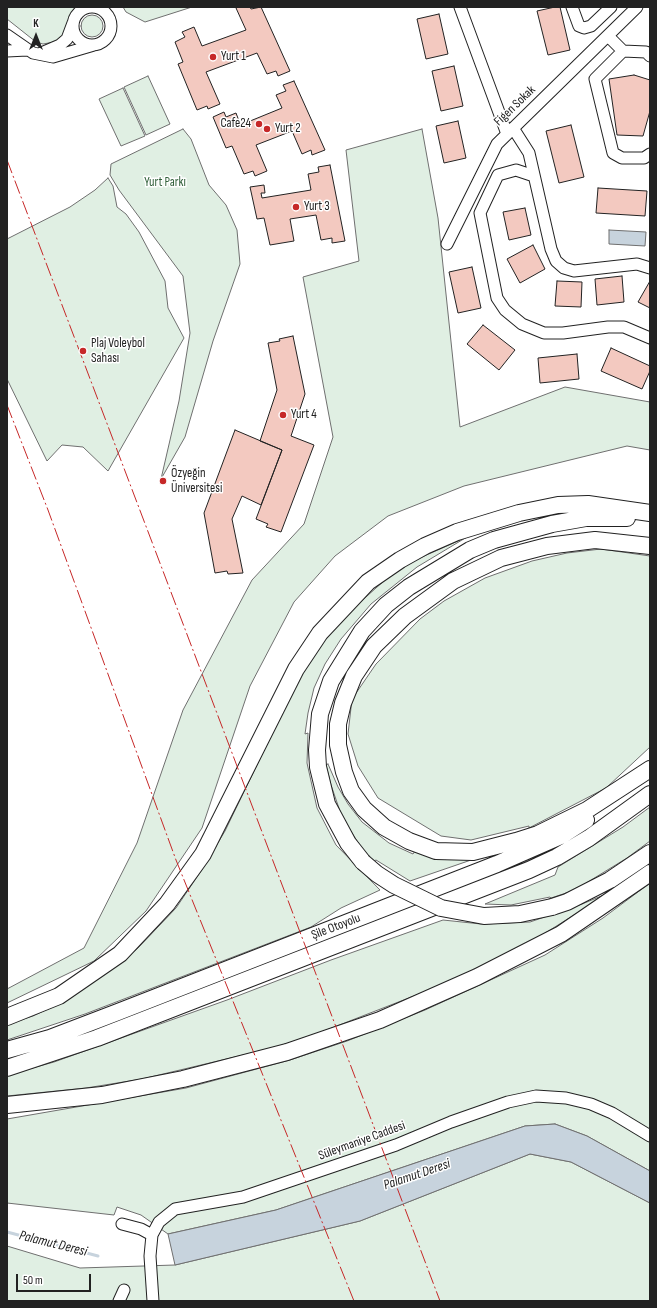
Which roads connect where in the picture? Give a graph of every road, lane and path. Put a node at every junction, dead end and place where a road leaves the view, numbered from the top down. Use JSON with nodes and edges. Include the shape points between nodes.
{"nodes":[{"id":1,"x":460,"y":7,"type":"edge"},
{"id":2,"x":572,"y":7,"type":"edge"},
{"id":3,"x":611,"y":7,"type":"edge"},
{"id":4,"x":633,"y":9,"type":"edge"},
{"id":5,"x":108,"y":11,"type":"edge"},
{"id":6,"x":79,"y":13,"type":"edge"},
{"id":7,"x":7,"y":35,"type":"edge"},
{"id":8,"x":608,"y":36,"type":"junction"},
{"id":9,"x":94,"y":45,"type":"junction"},
{"id":10,"x":27,"y":50,"type":"junction"},
{"id":11,"x":7,"y":51,"type":"edge"},
{"id":12,"x":623,"y":51,"type":"junction"},
{"id":13,"x":649,"y":52,"type":"edge"},
{"id":14,"x":39,"y":55,"type":"junction"},
{"id":15,"x":510,"y":131,"type":"junction"},
{"id":16,"x":650,"y":154,"type":"edge"},
{"id":17,"x":534,"y":176,"type":"junction"},
{"id":18,"x":447,"y":244,"type":"dead end"},
{"id":19,"x":650,"y":268,"type":"edge"},
{"id":20,"x":650,"y":338,"type":"edge"},
{"id":21,"x":650,"y":513,"type":"edge"},
{"id":22,"x":650,"y":522,"type":"edge"},
{"id":23,"x":650,"y":546,"type":"edge"},
{"id":24,"x":650,"y":769,"type":"edge"},
{"id":25,"x":650,"y":773,"type":"edge"},
{"id":26,"x":650,"y":794,"type":"edge"},
{"id":27,"x":650,"y":853,"type":"edge"},
{"id":28,"x":650,"y":873,"type":"edge"},
{"id":29,"x":7,"y":1017,"type":"edge"},
{"id":30,"x":7,"y":1050,"type":"edge"},
{"id":31,"x":7,"y":1068,"type":"edge"},
{"id":32,"x":7,"y":1105,"type":"edge"},
{"id":33,"x":650,"y":1136,"type":"edge"},
{"id":34,"x":122,"y":1224,"type":"dead end"},
{"id":35,"x":152,"y":1235,"type":"junction"},
{"id":36,"x":124,"y":1290,"type":"dead end"},
{"id":37,"x":119,"y":1301,"type":"edge"},
{"id":38,"x":153,"y":1301,"type":"edge"}],
"edges":[{"from":1,"to":15,"type":"street"},
{"from":2,"to":3,"type":"street","via":[[579,26],[584,28],[591,26]]},
{"from":4,"to":8,"type":"street","name":"Figen Sokak"},
{"from":5,"to":6,"type":"street","via":[[91,7]]},
{"from":5,"to":9,"type":"street","via":[[110,31],[104,41]]},
{"from":6,"to":9,"type":"street","via":[[73,31],[75,36],[84,44]]},
{"from":6,"to":14,"type":"street","via":[[67,39],[60,46]]},
{"from":7,"to":10,"type":"street"},
{"from":8,"to":12,"type":"street"},
{"from":8,"to":15,"type":"street","name":"Figen Sokak"},
{"from":9,"to":14,"type":"street","via":[[53,58]]},
{"from":10,"to":11,"type":"street"},
{"from":10,"to":14,"type":"street"},
{"from":12,"to":13,"type":"street"},
{"from":12,"to":16,"type":"street","via":[[595,79],[613,153],[622,158],[644,158]]},
{"from":15,"to":17,"type":"street","via":[[529,153]]},
{"from":15,"to":18,"type":"street","name":"Figen Sokak","via":[[497,144]]},
{"from":17,"to":19,"type":"street","via":[[551,249],[556,261],[564,268],[589,271],[637,264]]},
{"from":17,"to":20,"type":"street","via":[[516,170],[498,175],[480,213],[497,298],[505,310],[522,324],[544,333],[624,327]]},
{"from":21,"to":29,"type":"highway","via":[[588,504],[558,505],[519,513],[457,532],[425,546],[368,582],[320,633],[296,669],[203,854],[167,904],[120,954],[59,996]]},
{"from":22,"to":27,"type":"highway","bridge":true,"via":[[624,518],[586,518],[552,524],[494,540],[470,550],[409,587],[386,605],[362,631],[331,681],[320,714],[317,750],[318,767],[327,804],[348,843],[363,862],[394,885],[447,910],[484,916],[520,914],[552,907],[610,880]]},
{"from":23,"to":24,"type":"highway","via":[[595,540],[547,546],[501,558],[453,581],[405,616],[374,646],[354,676],[343,703],[338,724],[338,745],[351,791],[364,808],[384,827],[409,841],[436,851],[473,852],[538,834],[587,810]]},
{"from":25,"to":30,"type":"highway","name":"Şile Otoyolu","via":[[618,799],[561,836],[497,864],[50,1038]]},
{"from":26,"to":31,"type":"highway","name":"Şile Otoyolu","via":[[589,838],[529,870],[97,1038]]},
{"from":28,"to":32,"type":"highway","via":[[561,934],[477,977],[380,1020],[287,1052],[183,1079],[102,1095]]},
{"from":33,"to":35,"type":"street","name":"Süleymaniye Caddesi","via":[[612,1113],[591,1104],[566,1098],[536,1096],[494,1107],[396,1145],[243,1197],[174,1209],[159,1222]]},
{"from":34,"to":35,"type":"street"},
{"from":35,"to":38,"type":"street","name":"Süleymaniye Caddesi","via":[[150,1256]]},
{"from":36,"to":37,"type":"street"}]}
